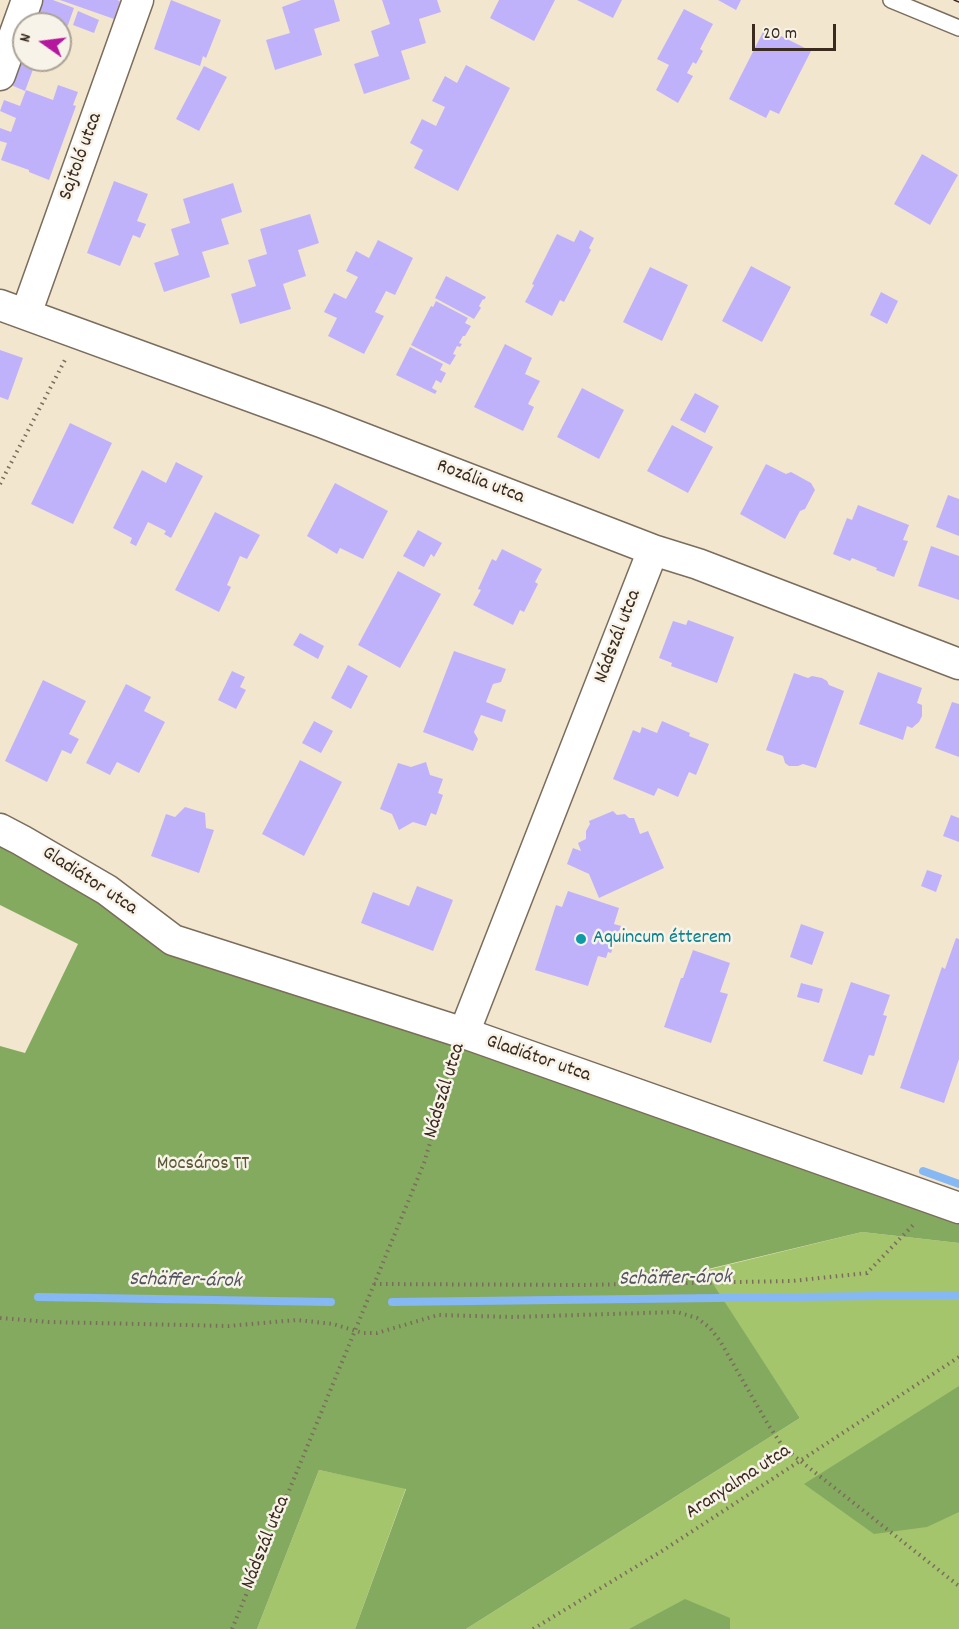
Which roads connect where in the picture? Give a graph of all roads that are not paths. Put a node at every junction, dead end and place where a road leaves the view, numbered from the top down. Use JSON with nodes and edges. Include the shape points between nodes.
{"nodes":[{"id":1,"x":27,"y":0,"type":"edge"},
{"id":2,"x":138,"y":0,"type":"edge"},
{"id":3,"x":891,"y":0,"type":"edge"},
{"id":4,"x":959,"y":28,"type":"edge"},
{"id":5,"x":0,"y":75,"type":"edge"},
{"id":6,"x":13,"y":309,"type":"edge"},
{"id":7,"x":653,"y":550,"type":"junction"},
{"id":8,"x":959,"y":664,"type":"edge"},
{"id":9,"x":0,"y":829,"type":"edge"},
{"id":10,"x":464,"y":1034,"type":"junction"},
{"id":11,"x":948,"y":1204,"type":"edge"}],
"edges":[{"from":1,"to":5,"type":"street"},
{"from":2,"to":6,"type":"street","name":"Sajtoló utca"},
{"from":3,"to":4,"type":"lane"},
{"from":6,"to":7,"type":"street","name":"Rozália utca"},
{"from":7,"to":8,"type":"street","name":"Rozália utca"},
{"from":7,"to":10,"type":"street","name":"Nádszál utca"},
{"from":9,"to":10,"type":"street","name":"Gladiátor utca","via":[[107,890],[173,940]]},
{"from":10,"to":11,"type":"street","name":"Gladiátor utca"}]}
